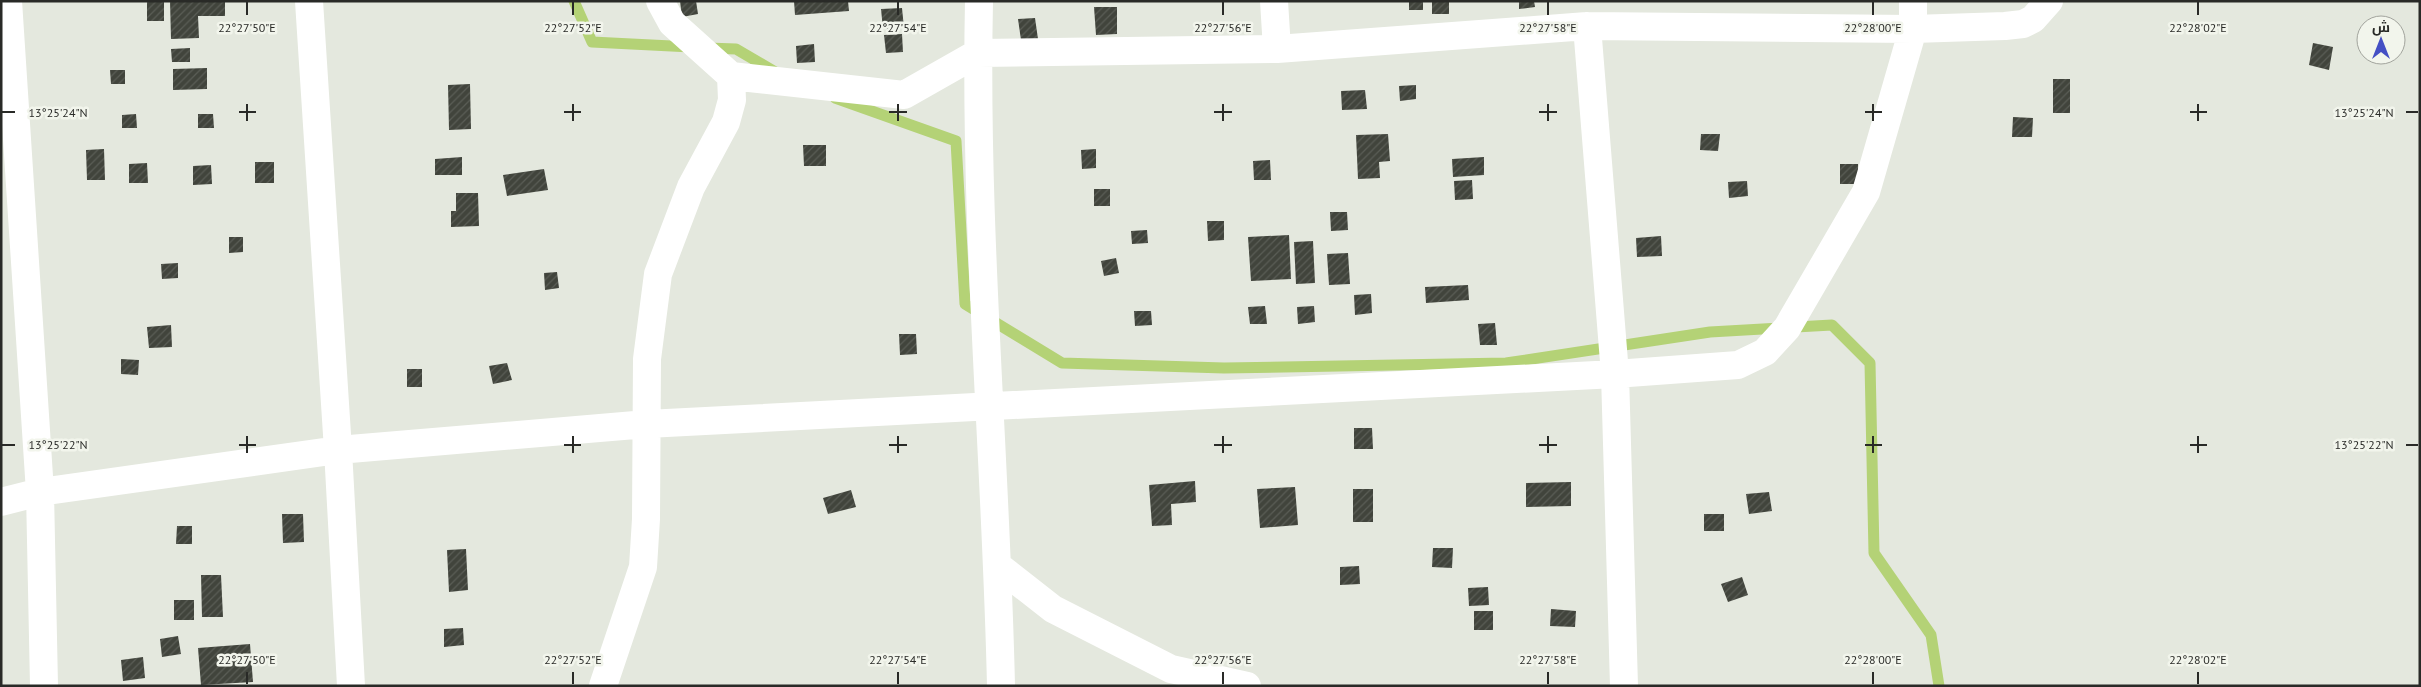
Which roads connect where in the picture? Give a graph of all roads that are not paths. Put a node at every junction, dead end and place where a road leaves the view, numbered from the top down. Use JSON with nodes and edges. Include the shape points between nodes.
{"nodes":[{"id":1,"x":8,"y":1,"type":"edge"},
{"id":2,"x":309,"y":1,"type":"edge"},
{"id":3,"x":660,"y":1,"type":"edge"},
{"id":4,"x":979,"y":1,"type":"edge"},
{"id":5,"x":1274,"y":1,"type":"edge"},
{"id":6,"x":1913,"y":1,"type":"edge"},
{"id":7,"x":2049,"y":1,"type":"edge"},
{"id":8,"x":1587,"y":26,"type":"junction"},
{"id":9,"x":1913,"y":29,"type":"junction"},
{"id":10,"x":1277,"y":49,"type":"junction"},
{"id":11,"x":978,"y":53,"type":"junction"},
{"id":12,"x":731,"y":76,"type":"junction"},
{"id":13,"x":1615,"y":374,"type":"junction"},
{"id":14,"x":990,"y":406,"type":"junction"},
{"id":15,"x":647,"y":424,"type":"junction"},
{"id":16,"x":338,"y":450,"type":"junction"},
{"id":17,"x":40,"y":492,"type":"junction"},
{"id":18,"x":1,"y":502,"type":"edge"},
{"id":19,"x":998,"y":566,"type":"junction"},
{"id":20,"x":44,"y":686,"type":"edge"},
{"id":21,"x":351,"y":686,"type":"edge"},
{"id":22,"x":603,"y":686,"type":"edge"},
{"id":23,"x":1001,"y":686,"type":"edge"},
{"id":24,"x":1247,"y":686,"type":"edge"},
{"id":25,"x":1624,"y":686,"type":"edge"}],
"edges":[{"from":1,"to":17,"type":"street"},
{"from":2,"to":16,"type":"street"},
{"from":3,"to":12,"type":"street","via":[[672,23]]},
{"from":4,"to":11,"type":"street"},
{"from":5,"to":10,"type":"street"},
{"from":6,"to":9,"type":"street"},
{"from":7,"to":9,"type":"street","via":[[2033,19],[2023,24]]},
{"from":8,"to":9,"type":"street"},
{"from":8,"to":10,"type":"street"},
{"from":8,"to":13,"type":"street"},
{"from":9,"to":13,"type":"street","via":[[1866,192],[1787,328],[1765,352],[1738,365]]},
{"from":10,"to":11,"type":"street"},
{"from":11,"to":12,"type":"street","via":[[904,95]]},
{"from":11,"to":14,"type":"street","via":[[983,293]]},
{"from":12,"to":15,"type":"street","via":[[732,100],[726,122],[691,187],[658,274],[647,359]]},
{"from":13,"to":14,"type":"street"},
{"from":13,"to":25,"type":"street"},
{"from":14,"to":15,"type":"street"},
{"from":14,"to":19,"type":"street"},
{"from":15,"to":16,"type":"street"},
{"from":15,"to":22,"type":"street","via":[[643,567]]},
{"from":16,"to":17,"type":"street"},
{"from":16,"to":21,"type":"street"},
{"from":17,"to":18,"type":"street"},
{"from":17,"to":20,"type":"street"},
{"from":19,"to":23,"type":"street"},
{"from":19,"to":24,"type":"street","via":[[1053,610],[1170,669]]}]}
